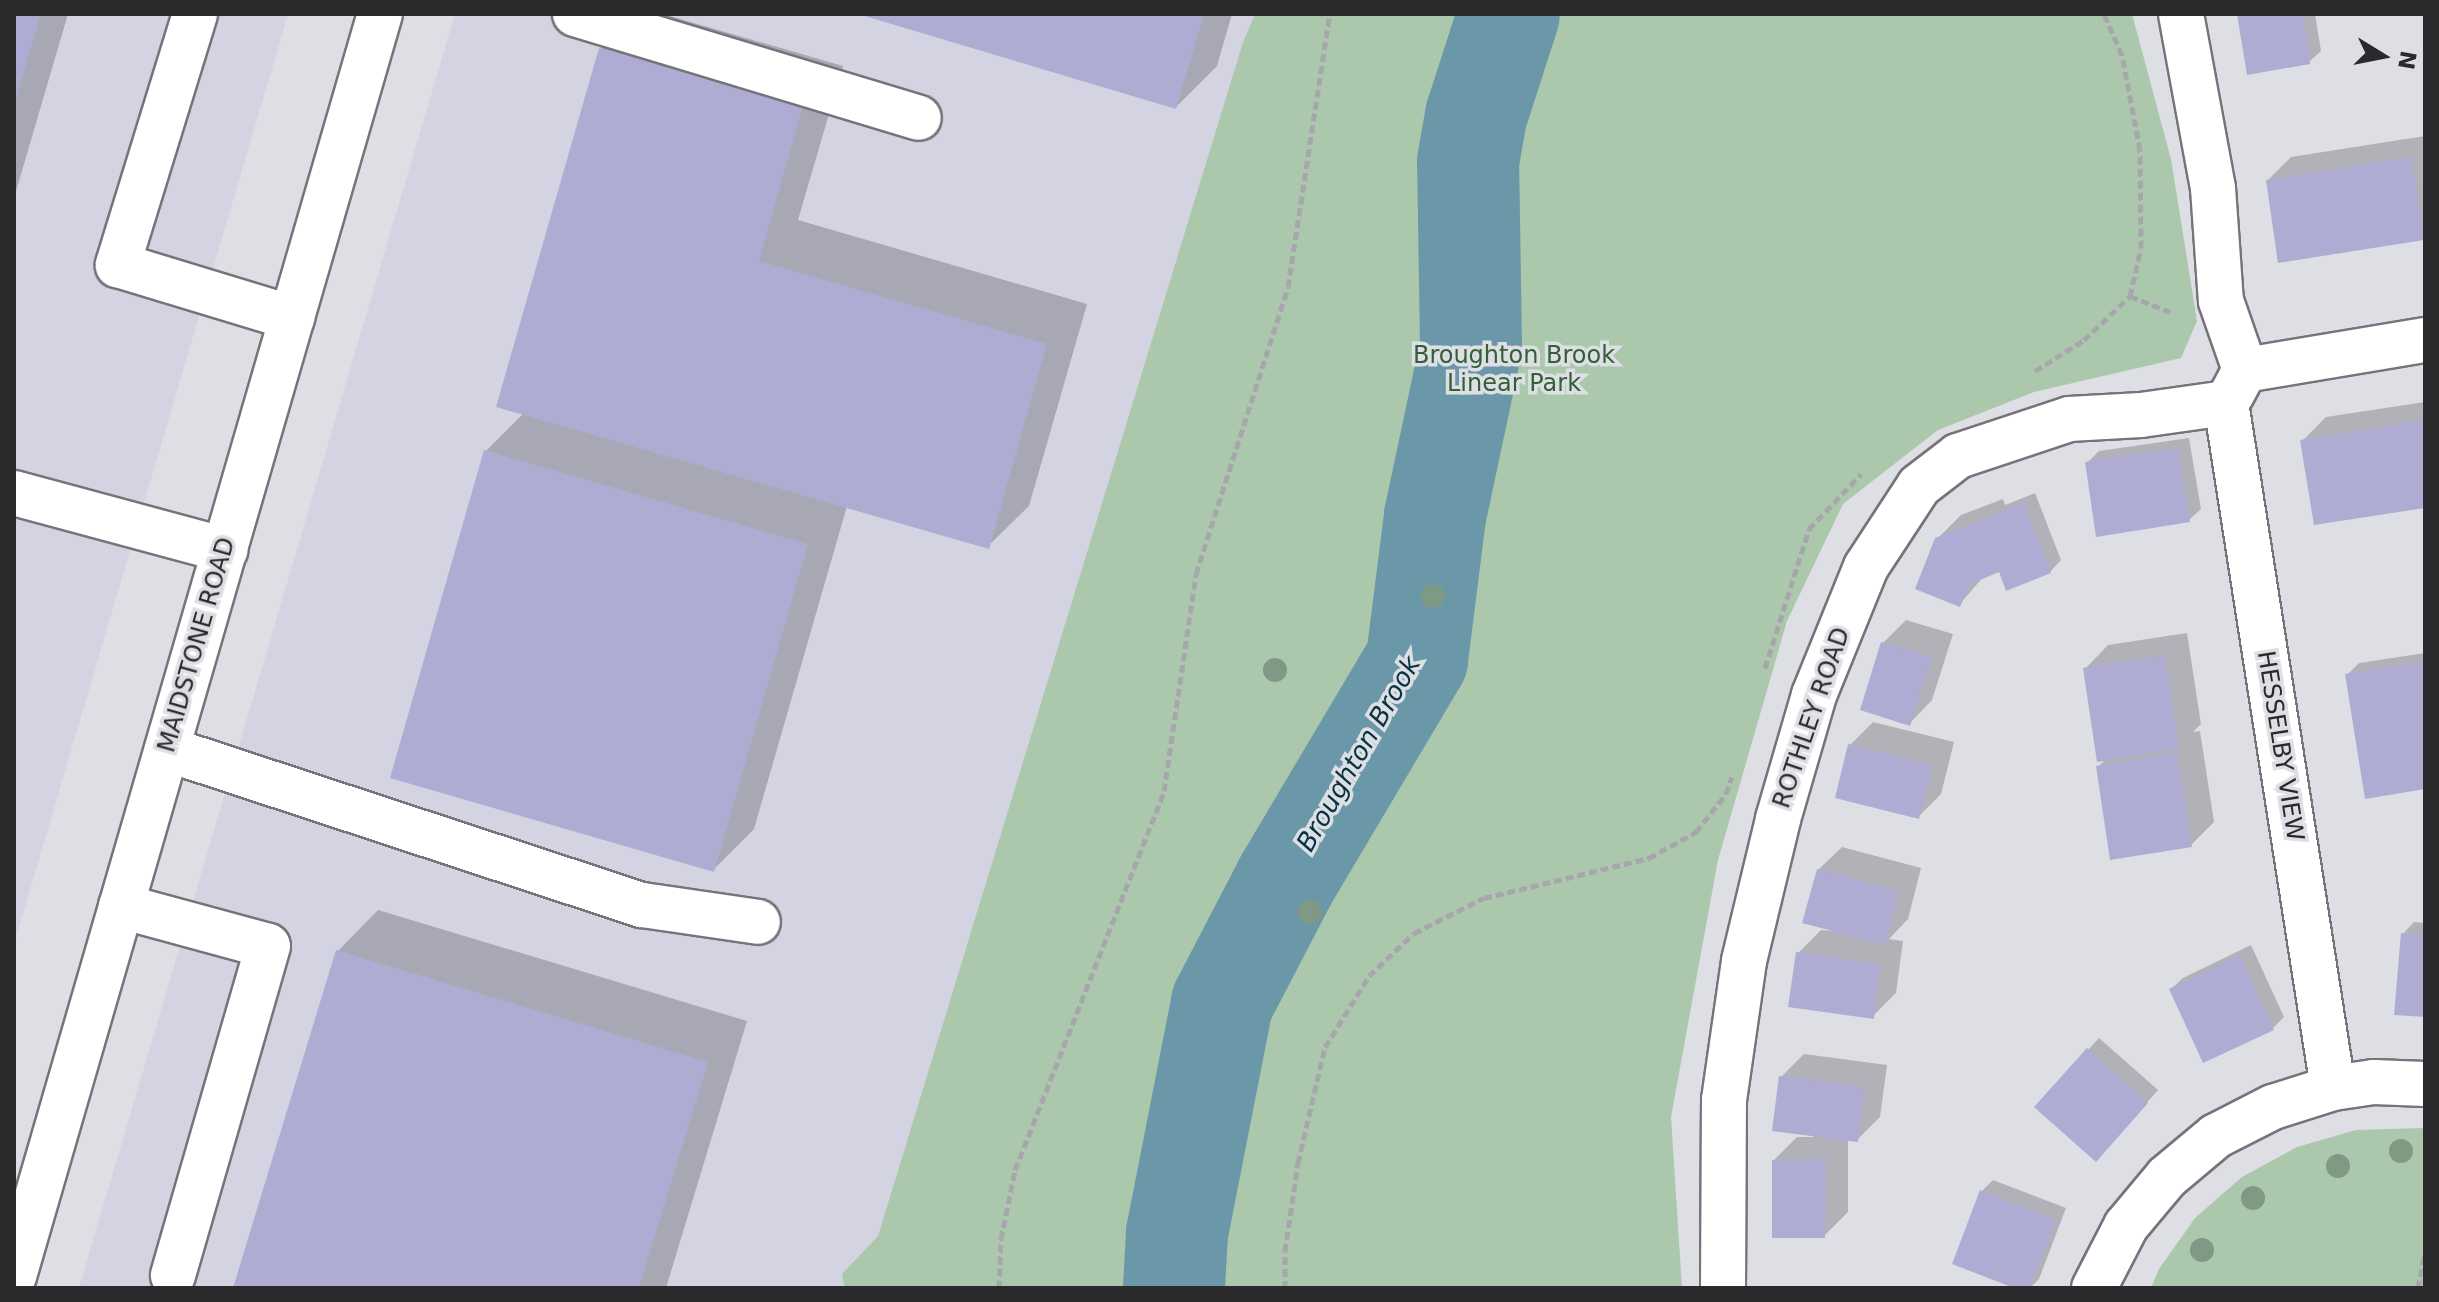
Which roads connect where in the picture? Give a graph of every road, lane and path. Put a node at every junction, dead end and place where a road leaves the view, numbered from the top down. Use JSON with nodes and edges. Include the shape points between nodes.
{"nodes":[{"id":1,"x":195,"y":14,"type":"edge"},
{"id":2,"x":380,"y":14,"type":"edge"},
{"id":3,"x":575,"y":14,"type":"edge"},
{"id":4,"x":1330,"y":14,"type":"edge"},
{"id":5,"x":2104,"y":14,"type":"edge"},
{"id":6,"x":2181,"y":14,"type":"edge"},
{"id":7,"x":919,"y":118,"type":"dead end"},
{"id":8,"x":292,"y":318,"type":"junction"},
{"id":9,"x":2425,"y":340,"type":"edge"},
{"id":10,"x":2025,"y":377,"type":"dead end"},
{"id":11,"x":2236,"y":386,"type":"junction"},
{"id":12,"x":1872,"y":466,"type":"dead end"},
{"id":13,"x":14,"y":493,"type":"edge"},
{"id":14,"x":225,"y":550,"type":"junction"},
{"id":15,"x":1763,"y":674,"type":"dead end"},
{"id":16,"x":167,"y":749,"type":"junction"},
{"id":17,"x":1736,"y":764,"type":"dead end"},
{"id":18,"x":121,"y":906,"type":"junction"},
{"id":19,"x":758,"y":922,"type":"dead end"},
{"id":20,"x":2425,"y":1084,"type":"edge"},
{"id":21,"x":2333,"y":1088,"type":"junction"},
{"id":22,"x":2425,"y":1253,"type":"edge"},
{"id":23,"x":14,"y":1276,"type":"edge"},
{"id":24,"x":173,"y":1276,"type":"dead end"},
{"id":25,"x":999,"y":1288,"type":"edge"},
{"id":26,"x":1285,"y":1288,"type":"edge"},
{"id":27,"x":1723,"y":1288,"type":"edge"},
{"id":28,"x":2094,"y":1288,"type":"edge"},
{"id":29,"x":2418,"y":1288,"type":"edge"}],
"edges":[{"from":1,"to":8,"type":"street","via":[[118,265]]},
{"from":2,"to":8,"type":"street","name":"MAIDSTONE ROAD"},
{"from":3,"to":7,"type":"street"},
{"from":4,"to":25,"type":"path","via":[[1288,287],[1196,574],[1164,791],[1015,1170],[1001,1239]]},
{"from":5,"to":10,"type":"path","via":[[2122,55],[2140,150],[2141,248],[2130,296],[2084,340]]},
{"from":6,"to":11,"type":"street","name":"HESSELBY VIEW","via":[[2213,188],[2221,301]]},
{"from":8,"to":14,"type":"street","name":"MAIDSTONE ROAD"},
{"from":9,"to":11,"type":"street","name":"ROTHLEY ROAD"},
{"from":11,"to":21,"type":"street","name":"HESSELBY VIEW"},
{"from":11,"to":27,"type":"street","name":"ROTHLEY ROAD","via":[[2069,419],[1958,456],[1919,486],[1866,567],[1814,695],[1744,961],[1724,1100]]},
{"from":12,"to":15,"type":"path","via":[[1809,529]]},
{"from":13,"to":14,"type":"street"},
{"from":14,"to":16,"type":"street","name":"MAIDSTONE ROAD"},
{"from":16,"to":18,"type":"street","name":"MAIDSTONE ROAD"},
{"from":16,"to":19,"type":"street","via":[[642,905]]},
{"from":17,"to":26,"type":"path","via":[[1726,794],[1696,832],[1649,858],[1484,898],[1414,933],[1369,976],[1325,1047],[1298,1163]]},
{"from":18,"to":23,"type":"street","name":"MAIDSTONE ROAD"},
{"from":18,"to":24,"type":"street","via":[[268,946]]},
{"from":20,"to":21,"type":"street","via":[[2374,1082]]},
{"from":21,"to":28,"type":"street","via":[[2273,1107],[2216,1136],[2167,1177],[2126,1226]]},
{"from":22,"to":29,"type":"path"}]}
